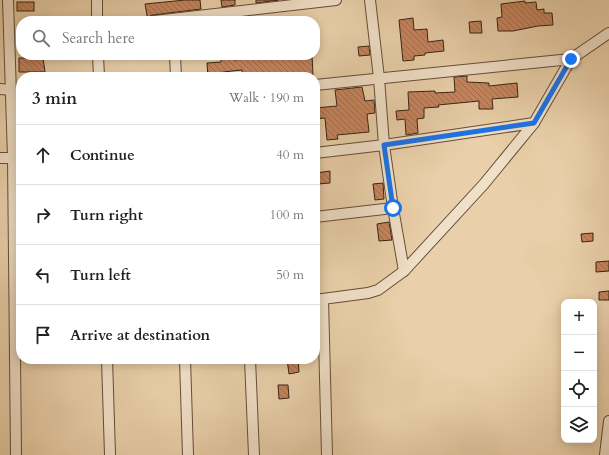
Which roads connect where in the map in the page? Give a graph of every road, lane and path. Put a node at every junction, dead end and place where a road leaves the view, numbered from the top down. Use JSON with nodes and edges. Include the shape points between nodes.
{"nodes":[{"id":1,"x":8,"y":0,"type":"edge"},
{"id":2,"x":97,"y":0,"type":"edge"},
{"id":3,"x":336,"y":0,"type":"edge"},
{"id":4,"x":370,"y":0,"type":"edge"},
{"id":5,"x":97,"y":16,"type":"edge"},
{"id":6,"x":206,"y":16,"type":"edge"},
{"id":7,"x":4,"y":25,"type":"edge"},
{"id":8,"x":609,"y":33,"type":"edge"},
{"id":9,"x":571,"y":59,"type":"junction"},
{"id":10,"x":98,"y":60,"type":"edge"},
{"id":11,"x":175,"y":60,"type":"edge"},
{"id":12,"x":99,"y":72,"type":"edge"},
{"id":13,"x":176,"y":72,"type":"edge"},
{"id":14,"x":379,"y":78,"type":"junction"},
{"id":15,"x":320,"y":84,"type":"edge"},
{"id":16,"x":0,"y":89,"type":"edge"},
{"id":17,"x":11,"y":90,"type":"junction"},
{"id":18,"x":534,"y":123,"type":"junction"},
{"id":19,"x":384,"y":145,"type":"junction"},
{"id":20,"x":320,"y":151,"type":"edge"},
{"id":21,"x":0,"y":158,"type":"edge"},
{"id":22,"x":13,"y":158,"type":"junction"},
{"id":23,"x":393,"y":208,"type":"junction"},
{"id":24,"x":320,"y":216,"type":"edge"},
{"id":25,"x":404,"y":271,"type":"junction"},
{"id":26,"x":320,"y":300,"type":"edge"},
{"id":27,"x":320,"y":319,"type":"edge"},
{"id":28,"x":107,"y":364,"type":"edge"},
{"id":29,"x":184,"y":364,"type":"edge"},
{"id":30,"x":250,"y":364,"type":"edge"},
{"id":31,"x":609,"y":421,"type":"edge"},
{"id":32,"x":16,"y":455,"type":"edge"},
{"id":33,"x":110,"y":455,"type":"edge"},
{"id":34,"x":188,"y":455,"type":"edge"},
{"id":35,"x":254,"y":455,"type":"edge"},
{"id":36,"x":327,"y":455,"type":"edge"},
{"id":37,"x":605,"y":455,"type":"edge"}],
"edges":[{"from":1,"to":7,"type":"street"},
{"from":2,"to":5,"type":"street"},
{"from":3,"to":6,"type":"street"},
{"from":4,"to":14,"type":"street"},
{"from":7,"to":17,"type":"street"},
{"from":8,"to":9,"type":"street"},
{"from":9,"to":14,"type":"street"},
{"from":9,"to":18,"type":"street"},
{"from":10,"to":12,"type":"street"},
{"from":11,"to":13,"type":"street"},
{"from":14,"to":15,"type":"street"},
{"from":14,"to":19,"type":"street"},
{"from":16,"to":17,"type":"street"},
{"from":17,"to":22,"type":"street"},
{"from":18,"to":19,"type":"street"},
{"from":18,"to":25,"type":"street","via":[[484,184]]},
{"from":19,"to":20,"type":"street"},
{"from":19,"to":23,"type":"street"},
{"from":21,"to":22,"type":"street"},
{"from":22,"to":32,"type":"street"},
{"from":23,"to":24,"type":"street"},
{"from":23,"to":25,"type":"street"},
{"from":25,"to":26,"type":"street","via":[[378,290]]},
{"from":27,"to":36,"type":"street"},
{"from":28,"to":33,"type":"street"},
{"from":29,"to":34,"type":"street"},
{"from":30,"to":35,"type":"street"},
{"from":31,"to":37,"type":"street"}]}
